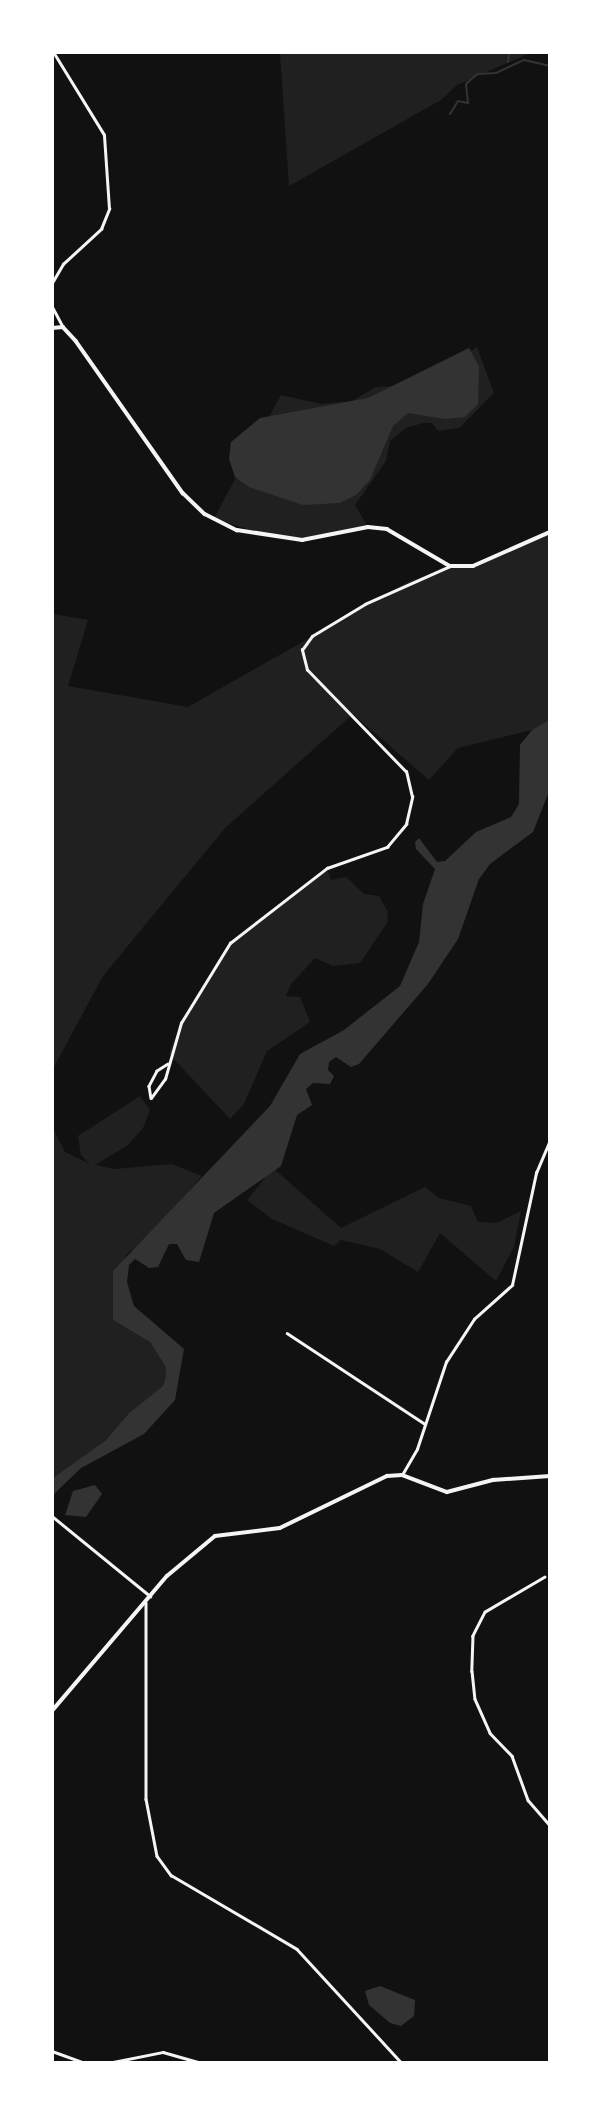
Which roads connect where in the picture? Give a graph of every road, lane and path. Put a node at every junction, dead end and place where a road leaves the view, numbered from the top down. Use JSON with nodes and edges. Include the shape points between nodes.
{"nodes":[{"id":1,"x":53,"y":52,"type":"edge"},
{"id":2,"x":52,"y":282,"type":"edge"},
{"id":3,"x":52,"y":306,"type":"edge"},
{"id":4,"x":62,"y":327,"type":"junction"},
{"id":5,"x":52,"y":328,"type":"edge"},
{"id":6,"x":550,"y":532,"type":"edge"},
{"id":7,"x":450,"y":566,"type":"junction"},
{"id":8,"x":168,"y":1064,"type":"junction"},
{"id":9,"x":550,"y":1140,"type":"edge"},
{"id":10,"x":287,"y":1334,"type":"dead end"},
{"id":11,"x":426,"y":1424,"type":"junction"},
{"id":12,"x":402,"y":1475,"type":"junction"},
{"id":13,"x":550,"y":1476,"type":"edge"},
{"id":14,"x":52,"y":1516,"type":"edge"},
{"id":15,"x":545,"y":1577,"type":"dead end"},
{"id":16,"x":151,"y":1597,"type":"junction"},
{"id":17,"x":146,"y":1603,"type":"junction"},
{"id":18,"x":52,"y":1711,"type":"edge"},
{"id":19,"x":550,"y":1825,"type":"edge"},
{"id":20,"x":52,"y":2051,"type":"edge"},
{"id":21,"x":400,"y":2061,"type":"edge"},
{"id":22,"x":83,"y":2063,"type":"edge"},
{"id":23,"x":113,"y":2063,"type":"edge"},
{"id":24,"x":198,"y":2063,"type":"edge"},
{"id":25,"x":395,"y":2063,"type":"edge"},
{"id":26,"x":436,"y":2063,"type":"edge"}],
"edges":[{"from":1,"to":2,"type":"street","via":[[104,135],[109,209],[101,229],[63,264]]},
{"from":3,"to":4,"type":"street"},
{"from":4,"to":5,"type":"street"},
{"from":4,"to":7,"type":"street","via":[[126,407],[183,493],[215,520],[280,539],[321,539],[368,527],[387,529]]},
{"from":6,"to":7,"type":"street","via":[[472,566]]},
{"from":7,"to":8,"type":"street","via":[[365,604],[312,636],[302,650],[307,670],[406,772],[412,797],[407,824],[387,846],[327,868],[230,943],[181,1023]]},
{"from":8,"to":8,"type":"street","via":[[160,1091],[151,1098],[149,1086],[157,1071]]},
{"from":9,"to":11,"type":"street","via":[[536,1173],[512,1285],[474,1319],[446,1362]]},
{"from":10,"to":11,"type":"street"},
{"from":11,"to":12,"type":"street"},
{"from":12,"to":13,"type":"street","via":[[447,1492],[493,1480]]},
{"from":12,"to":16,"type":"street","via":[[379,1479],[280,1528],[215,1536]]},
{"from":14,"to":16,"type":"street"},
{"from":15,"to":19,"type":"street","via":[[485,1612],[473,1636],[472,1671],[475,1699],[490,1733],[512,1756],[528,1800]]},
{"from":16,"to":17,"type":"street"},
{"from":17,"to":18,"type":"street"},
{"from":17,"to":21,"type":"street","via":[[146,1799],[157,1856],[171,1875],[297,1949]]},
{"from":20,"to":22,"type":"street"},
{"from":21,"to":25,"type":"street"},
{"from":21,"to":26,"type":"street"},
{"from":23,"to":24,"type":"street","via":[[163,2052]]}]}
